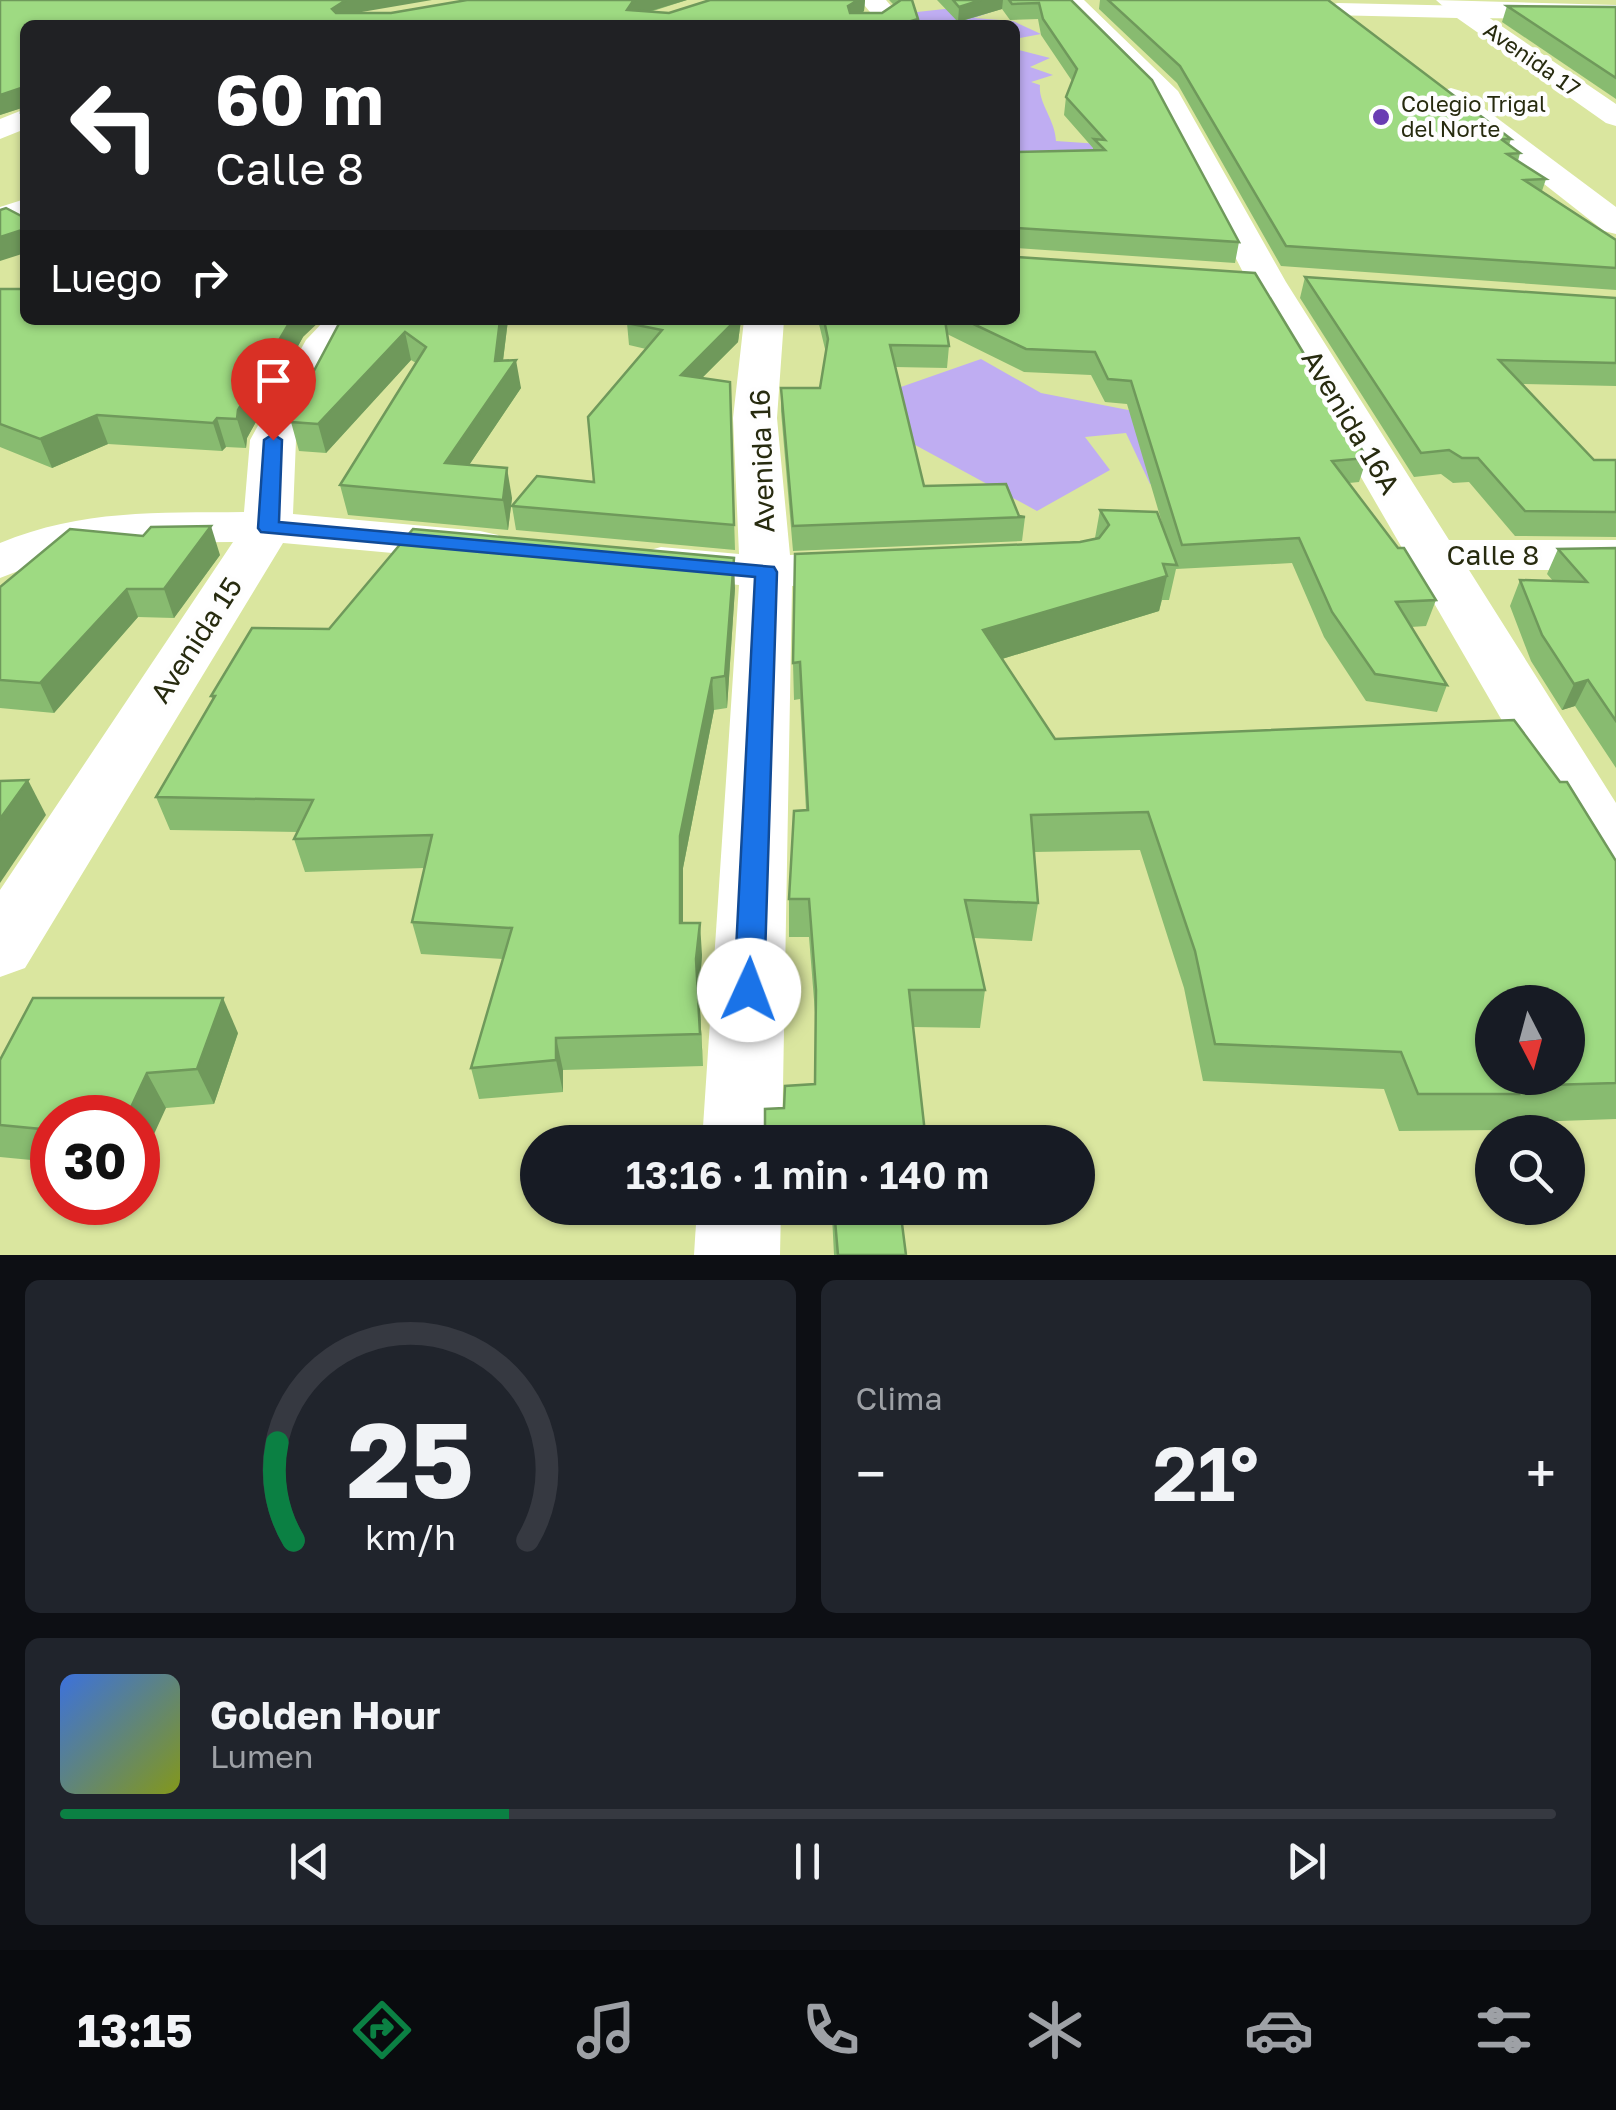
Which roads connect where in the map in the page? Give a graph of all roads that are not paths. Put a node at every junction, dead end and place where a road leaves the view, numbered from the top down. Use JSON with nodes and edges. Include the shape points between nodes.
{"nodes":[{"id":1,"x":872,"y":0,"type":"edge"},
{"id":2,"x":1070,"y":0,"type":"edge"},
{"id":3,"x":1330,"y":5,"type":"edge"},
{"id":4,"x":1456,"y":6,"type":"edge"},
{"id":5,"x":1616,"y":12,"type":"edge"},
{"id":6,"x":873,"y":20,"type":"edge"},
{"id":7,"x":1369,"y":34,"type":"edge"},
{"id":8,"x":1431,"y":81,"type":"edge"},
{"id":9,"x":1616,"y":118,"type":"edge"},
{"id":10,"x":1616,"y":224,"type":"edge"},
{"id":11,"x":343,"y":325,"type":"edge"},
{"id":12,"x":764,"y":325,"type":"edge"},
{"id":13,"x":268,"y":528,"type":"junction"},
{"id":14,"x":527,"y":551,"type":"edge"},
{"id":15,"x":1431,"y":555,"type":"junction"},
{"id":16,"x":1616,"y":555,"type":"edge"},
{"id":17,"x":607,"y":558,"type":"edge"},
{"id":18,"x":0,"y":562,"type":"edge"},
{"id":19,"x":920,"y":565,"type":"edge"},
{"id":20,"x":766,"y":572,"type":"junction"},
{"id":21,"x":1616,"y":858,"type":"edge"},
{"id":22,"x":0,"y":948,"type":"edge"},
{"id":23,"x":743,"y":1125,"type":"edge"},
{"id":24,"x":739,"y":1225,"type":"edge"},
{"id":25,"x":738,"y":1255,"type":"edge"}],
"edges":[{"from":1,"to":6,"type":"street","via":[[886,14]]},
{"from":2,"to":15,"type":"street","name":"Avenida 16A","via":[[1164,91],[1267,282]]},
{"from":3,"to":4,"type":"street"},
{"from":3,"to":7,"type":"street"},
{"from":4,"to":5,"type":"street"},
{"from":4,"to":9,"type":"street","name":"Avenida 17"},
{"from":8,"to":10,"type":"street"},
{"from":11,"to":13,"type":"street","name":"Avenida 15","via":[[326,340],[273,440]]},
{"from":12,"to":20,"type":"street","name":"Avenida 16","via":[[755,418]]},
{"from":13,"to":14,"type":"street"},
{"from":13,"to":18,"type":"street","via":[[109,528],[56,538]]},
{"from":13,"to":22,"type":"street","name":"Avenida 15"},
{"from":15,"to":16,"type":"street","name":"Calle 8"},
{"from":15,"to":21,"type":"street","name":"Avenida 16A"},
{"from":17,"to":20,"type":"street"},
{"from":19,"to":20,"type":"street"},
{"from":20,"to":23,"type":"street","name":"Avenida 16"},
{"from":24,"to":25,"type":"street"}]}
